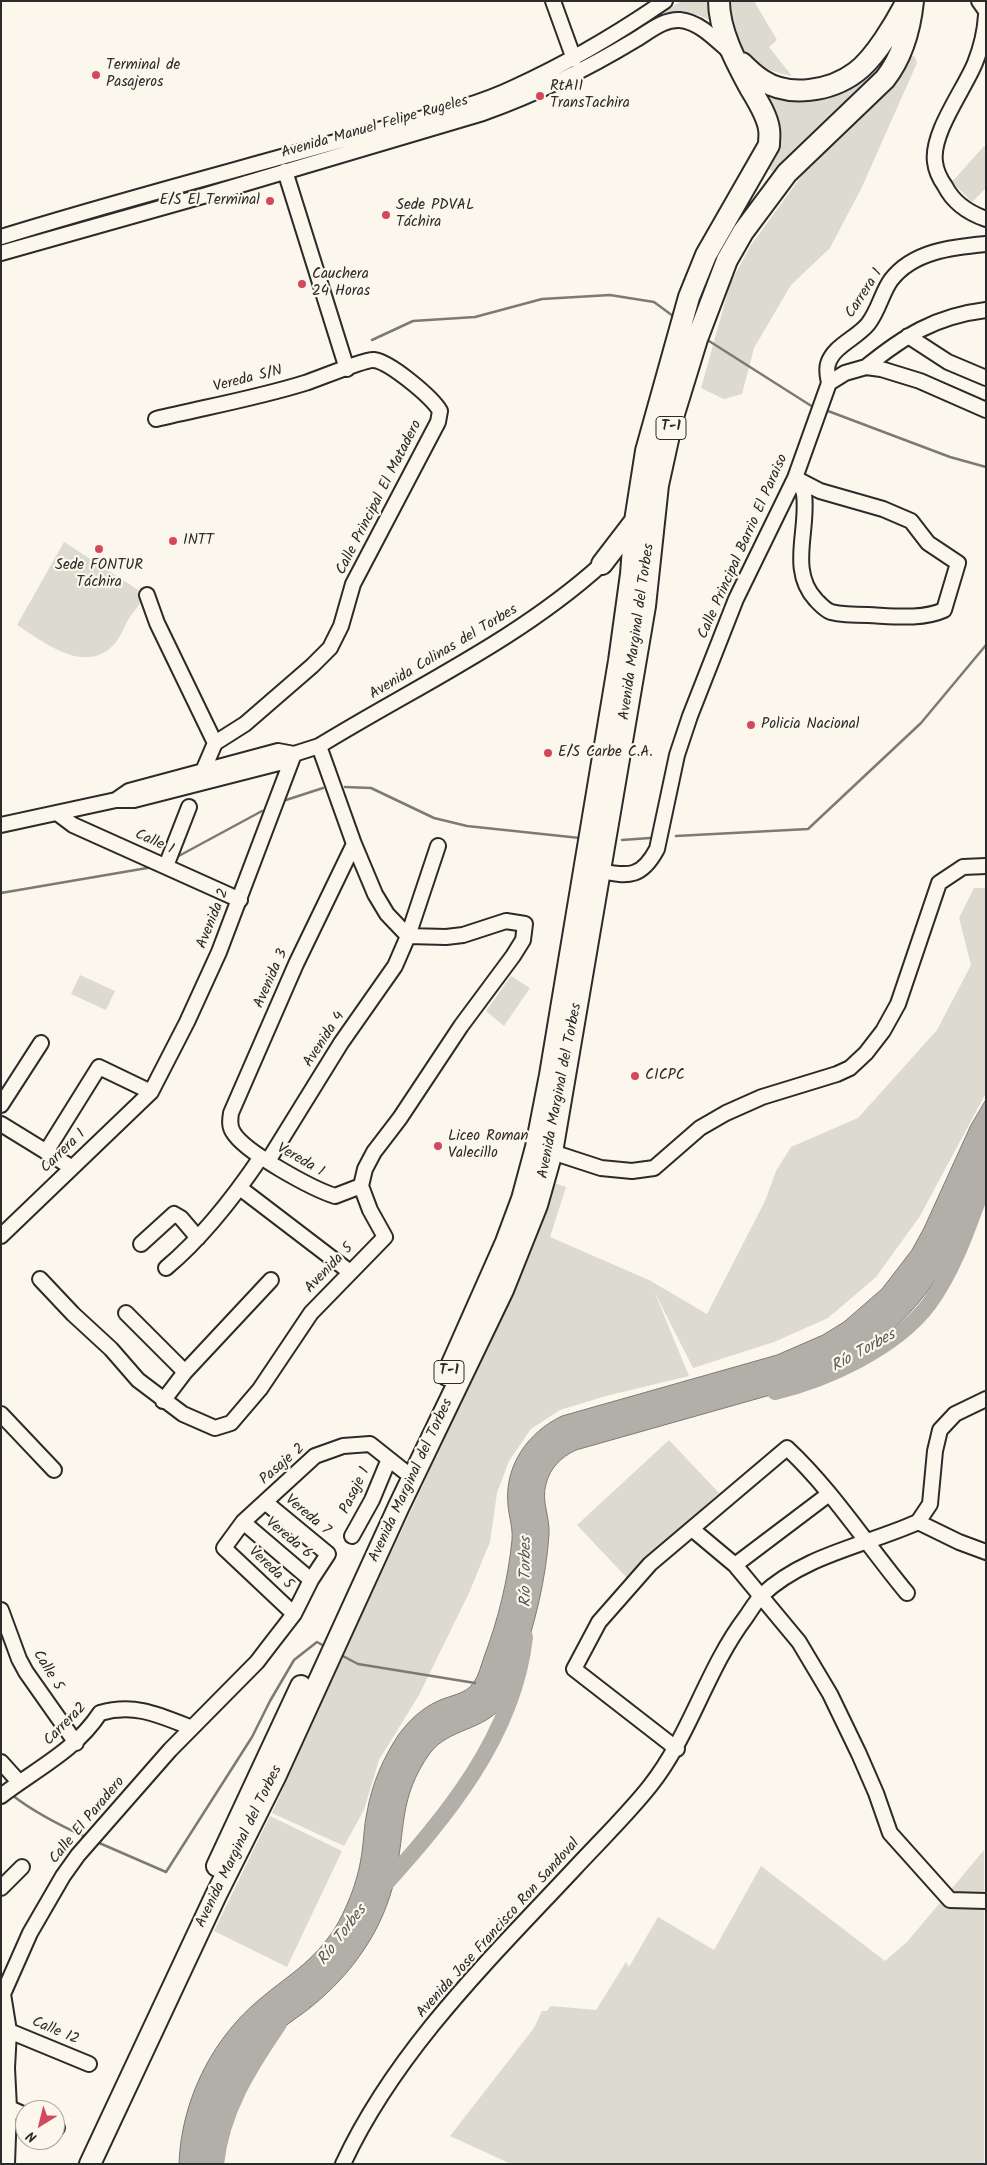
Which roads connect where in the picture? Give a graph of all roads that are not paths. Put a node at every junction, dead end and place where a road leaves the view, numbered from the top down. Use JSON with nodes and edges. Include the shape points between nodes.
{"nodes":[{"id":1,"x":553,"y":1,"type":"edge"},
{"id":2,"x":666,"y":1,"type":"edge"},
{"id":3,"x":719,"y":1,"type":"edge"},
{"id":4,"x":907,"y":1,"type":"edge"},
{"id":5,"x":913,"y":1,"type":"edge"},
{"id":6,"x":979,"y":1,"type":"edge"},
{"id":7,"x":986,"y":11,"type":"edge"},
{"id":8,"x":986,"y":15,"type":"edge"},
{"id":9,"x":735,"y":56,"type":"junction"},
{"id":10,"x":574,"y":59,"type":"junction"},
{"id":11,"x":285,"y":171,"type":"junction"},
{"id":12,"x":986,"y":219,"type":"edge"},
{"id":13,"x":1,"y":237,"type":"edge"},
{"id":14,"x":986,"y":244,"type":"edge"},
{"id":15,"x":1,"y":253,"type":"edge"},
{"id":16,"x":986,"y":310,"type":"edge"},
{"id":17,"x":908,"y":336,"type":"junction"},
{"id":18,"x":866,"y":367,"type":"junction"},
{"id":19,"x":347,"y":369,"type":"junction"},
{"id":20,"x":986,"y":378,"type":"edge"},
{"id":21,"x":829,"y":383,"type":"junction"},
{"id":22,"x":986,"y":410,"type":"edge"},
{"id":23,"x":156,"y":419,"type":"dead end"},
{"id":24,"x":795,"y":478,"type":"junction"},
{"id":25,"x":635,"y":521,"type":"junction"},
{"id":26,"x":602,"y":564,"type":"junction"},
{"id":27,"x":632,"y":574,"type":"junction"},
{"id":28,"x":147,"y":595,"type":"dead end"},
{"id":29,"x":215,"y":743,"type":"junction"},
{"id":30,"x":320,"y":746,"type":"junction"},
{"id":31,"x":294,"y":754,"type":"junction"},
{"id":32,"x":204,"y":771,"type":"junction"},
{"id":33,"x":116,"y":800,"type":"junction"},
{"id":34,"x":189,"y":808,"type":"dead end"},
{"id":35,"x":57,"y":813,"type":"junction"},
{"id":36,"x":1,"y":825,"type":"edge"},
{"id":37,"x":354,"y":844,"type":"junction"},
{"id":38,"x":438,"y":846,"type":"dead end"},
{"id":39,"x":166,"y":866,"type":"junction"},
{"id":40,"x":986,"y":866,"type":"edge"},
{"id":41,"x":592,"y":869,"type":"junction"},
{"id":42,"x":240,"y":900,"type":"junction"},
{"id":43,"x":408,"y":936,"type":"junction"},
{"id":44,"x":40,"y":1043,"type":"dead end"},
{"id":45,"x":151,"y":1092,"type":"junction"},
{"id":46,"x":1,"y":1105,"type":"edge"},
{"id":47,"x":1,"y":1124,"type":"edge"},
{"id":48,"x":231,"y":1130,"type":"joint"},
{"id":49,"x":46,"y":1152,"type":"junction"},
{"id":50,"x":552,"y":1152,"type":"junction"},
{"id":51,"x":265,"y":1159,"type":"junction"},
{"id":52,"x":72,"y":1167,"type":"junction"},
{"id":53,"x":361,"y":1186,"type":"junction"},
{"id":54,"x":240,"y":1188,"type":"junction"},
{"id":55,"x":1,"y":1236,"type":"edge"},
{"id":56,"x":198,"y":1238,"type":"junction"},
{"id":57,"x":141,"y":1244,"type":"dead end"},
{"id":58,"x":166,"y":1268,"type":"dead end"},
{"id":59,"x":350,"y":1272,"type":"junction"},
{"id":60,"x":40,"y":1280,"type":"dead end"},
{"id":61,"x":271,"y":1280,"type":"dead end"},
{"id":62,"x":126,"y":1313,"type":"dead end"},
{"id":63,"x":185,"y":1372,"type":"junction"},
{"id":64,"x":986,"y":1399,"type":"edge"},
{"id":65,"x":163,"y":1400,"type":"junction"},
{"id":66,"x":1,"y":1414,"type":"edge"},
{"id":67,"x":396,"y":1465,"type":"junction"},
{"id":68,"x":54,"y":1470,"type":"dead end"},
{"id":69,"x":829,"y":1494,"type":"junction"},
{"id":70,"x":265,"y":1502,"type":"junction"},
{"id":71,"x":243,"y":1522,"type":"junction"},
{"id":72,"x":918,"y":1522,"type":"junction"},
{"id":73,"x":692,"y":1529,"type":"junction"},
{"id":74,"x":352,"y":1536,"type":"dead end"},
{"id":75,"x":868,"y":1541,"type":"junction"},
{"id":76,"x":224,"y":1548,"type":"joint"},
{"id":77,"x":986,"y":1552,"type":"edge"},
{"id":78,"x":328,"y":1554,"type":"joint"},
{"id":79,"x":735,"y":1565,"type":"junction"},
{"id":80,"x":311,"y":1580,"type":"junction"},
{"id":81,"x":907,"y":1593,"type":"dead end"},
{"id":82,"x":761,"y":1596,"type":"junction"},
{"id":83,"x":1,"y":1610,"type":"edge"},
{"id":84,"x":294,"y":1614,"type":"junction"},
{"id":85,"x":192,"y":1728,"type":"junction"},
{"id":86,"x":76,"y":1743,"type":"junction"},
{"id":87,"x":676,"y":1749,"type":"junction"},
{"id":88,"x":1,"y":1762,"type":"edge"},
{"id":89,"x":19,"y":1782,"type":"junction"},
{"id":90,"x":1,"y":1796,"type":"edge"},
{"id":91,"x":22,"y":1867,"type":"dead end"},
{"id":92,"x":1,"y":1888,"type":"edge"},
{"id":93,"x":986,"y":1901,"type":"edge"},
{"id":94,"x":4,"y":2010,"type":"edge"},
{"id":95,"x":9,"y":2031,"type":"junction"},
{"id":96,"x":89,"y":2064,"type":"dead end"},
{"id":97,"x":5,"y":2106,"type":"edge"},
{"id":98,"x":7,"y":2164,"type":"edge"},
{"id":99,"x":76,"y":2164,"type":"edge"},
{"id":100,"x":90,"y":2164,"type":"edge"},
{"id":101,"x":343,"y":2164,"type":"edge"}],
"edges":[{"from":1,"to":10,"type":"street"},
{"from":2,"to":10,"type":"street","name":"Avenida Manuel Felipe Rugeles"},
{"from":3,"to":9,"type":"highway","number":"T-1","via":[[719,16]]},
{"from":4,"to":9,"type":"highway","via":[[880,44],[857,72],[823,88],[800,91],[763,81]]},
{"from":5,"to":41,"type":"highway","name":"Avenida Marginal del Torbes","number":"T-1","via":[[906,38],[894,67],[787,173],[743,232],[711,298],[673,417],[658,486],[645,606]]},
{"from":6,"to":7,"type":"street"},
{"from":8,"to":12,"type":"street","via":[[982,42],[938,140],[934,160],[949,194],[965,209]]},
{"from":9,"to":11,"type":"street","name":"Avenida Manuel Felipe Rugeles","via":[[699,27],[670,20],[587,68],[515,101]]},
{"from":9,"to":25,"type":"highway","name":"Avenida Marginal del Torbes","number":"T-1","via":[[765,116],[769,145],[706,255],[689,297],[646,451]]},
{"from":10,"to":13,"type":"street","name":"Avenida Manuel Felipe Rugeles","via":[[514,88],[459,107]]},
{"from":11,"to":15,"type":"street","name":"Avenida Manuel Felipe Rugeles"},
{"from":11,"to":19,"type":"street"},
{"from":14,"to":21,"type":"street","name":"Carrera 1","via":[[954,247],[906,265],[891,280],[867,325],[832,355],[827,366]]},
{"from":16,"to":17,"type":"street","via":[[936,320]]},
{"from":17,"to":18,"type":"street"},
{"from":17,"to":20,"type":"street","via":[[948,362]]},
{"from":18,"to":21,"type":"street"},
{"from":18,"to":22,"type":"street","via":[[920,381]]},
{"from":19,"to":23,"type":"street","name":"Vereda S/N","via":[[304,383]]},
{"from":19,"to":29,"type":"street","name":"Calle Principal El Matadero","via":[[374,360],[386,366],[434,401],[440,411],[438,422],[353,584],[341,626],[330,648],[245,724]]},
{"from":21,"to":24,"type":"street","name":"Calle Principal Barrio El Paraiso"},
{"from":24,"to":24,"type":"street","via":[[820,491],[883,509],[911,521],[928,543],[958,563],[944,610],[900,617],[829,612],[823,607],[806,589],[803,578],[800,564],[804,492]]},
{"from":24,"to":41,"type":"street","name":"Calle Principal Barrio El Paraiso","via":[[736,599],[690,716],[677,755],[658,849],[640,871],[623,876]]},
{"from":25,"to":26,"type":"highway"},
{"from":25,"to":27,"type":"highway","name":"Avenida Marginal del Torbes","number":"T-1"},
{"from":26,"to":27,"type":"highway","via":[[611,562],[624,566]]},
{"from":26,"to":30,"type":"street","name":"Avenida Colinas del Torbes","via":[[574,590],[484,650]]},
{"from":27,"to":41,"type":"highway","name":"Avenida Marginal del Torbes","number":"T-1"},
{"from":28,"to":29,"type":"street","via":[[157,623]]},
{"from":29,"to":32,"type":"street"},
{"from":30,"to":31,"type":"street","name":"Avenida Colinas del Torbes"},
{"from":30,"to":37,"type":"street"},
{"from":31,"to":32,"type":"street","name":"Avenida Colinas del Torbes","via":[[278,750]]},
{"from":31,"to":33,"type":"street","name":"Avenida Colinas del Torbes","via":[[280,763],[134,800]]},
{"from":31,"to":42,"type":"street","name":"Avenida 2"},
{"from":32,"to":33,"type":"street","name":"Avenida Colinas del Torbes","via":[[129,791]]},
{"from":33,"to":35,"type":"street","name":"Avenida Colinas del Torbes"},
{"from":34,"to":39,"type":"street"},
{"from":35,"to":36,"type":"street","name":"Avenida Colinas del Torbes"},
{"from":35,"to":39,"type":"street","name":"Calle 1","via":[[74,826]]},
{"from":37,"to":43,"type":"street","via":[[375,894],[387,914]]},
{"from":37,"to":48,"type":"street","name":"Avenida 3","via":[[296,964],[231,1113]]},
{"from":38,"to":43,"type":"street","name":"Avenida 4"},
{"from":39,"to":42,"type":"street","name":"Calle 1"},
{"from":40,"to":50,"type":"street","via":[[963,867],[939,883],[898,1004],[883,1031],[850,1068],[726,1113],[700,1128],[654,1168],[632,1171],[601,1168]]},
{"from":41,"to":50,"type":"highway","name":"Avenida Marginal del Torbes","number":"T-1"},
{"from":41,"to":67,"type":"highway","name":"Avenida Marginal del Torbes","number":"T-1","via":[[536,1147],[522,1199],[483,1295]]},
{"from":42,"to":45,"type":"street","name":"Avenida 2","via":[[187,1022]]},
{"from":43,"to":51,"type":"street","name":"Avenida 4","via":[[395,966]]},
{"from":43,"to":53,"type":"street","via":[[463,935],[506,921],[525,924],[523,940],[513,956],[374,1152]]},
{"from":44,"to":46,"type":"street"},
{"from":45,"to":49,"type":"street","via":[[99,1067]]},
{"from":45,"to":52,"type":"street","name":"Carrera 1"},
{"from":47,"to":49,"type":"street"},
{"from":48,"to":51,"type":"street","name":"Vereda 1"},
{"from":49,"to":52,"type":"street"},
{"from":50,"to":100,"type":"highway","name":"Avenida Marginal del Torbes","number":"T-1","via":[[537,1205],[503,1290]]},
{"from":51,"to":53,"type":"street","name":"Vereda 1","via":[[321,1192],[335,1196]]},
{"from":51,"to":54,"type":"street","name":"Avenida 4"},
{"from":52,"to":55,"type":"street","name":"Carrera 1"},
{"from":53,"to":59,"type":"street","name":"Avenida 5","via":[[385,1237]]},
{"from":54,"to":56,"type":"street","name":"Avenida 4"},
{"from":54,"to":59,"type":"street"},
{"from":56,"to":57,"type":"street","via":[[174,1214]]},
{"from":56,"to":58,"type":"street","name":"Avenida 4"},
{"from":59,"to":65,"type":"street","name":"Avenida 5","via":[[311,1313],[260,1389],[231,1423],[215,1428],[183,1414]]},
{"from":60,"to":65,"type":"street","name":"Avenida 5","via":[[138,1380]]},
{"from":61,"to":63,"type":"street"},
{"from":62,"to":63,"type":"street"},
{"from":63,"to":65,"type":"street"},
{"from":64,"to":72,"type":"street","via":[[955,1414],[940,1430],[930,1504]]},
{"from":66,"to":68,"type":"street"},
{"from":67,"to":70,"type":"street","name":"Pasaje 2","via":[[370,1444],[343,1446],[315,1456]]},
{"from":67,"to":74,"type":"street","name":"Pasaje 1"},
{"from":67,"to":99,"type":"highway","name":"Avenida Marginal del Torbes","number":"T-1","via":[[376,1522],[313,1662]]},
{"from":69,"to":73,"type":"street","via":[[787,1448]]},
{"from":69,"to":75,"type":"street"},
{"from":69,"to":79,"type":"street"},
{"from":70,"to":71,"type":"street","name":"Pasaje 2"},
{"from":70,"to":78,"type":"street","name":"Vereda 7"},
{"from":71,"to":76,"type":"street","name":"Pasaje 2"},
{"from":71,"to":80,"type":"street","name":"Vereda 6"},
{"from":72,"to":75,"type":"street","name":"Avenida Jose Francisco Ron Sandoval"},
{"from":72,"to":77,"type":"street"},
{"from":73,"to":79,"type":"street"},
{"from":73,"to":87,"type":"street","via":[[650,1564],[599,1622],[574,1670]]},
{"from":75,"to":81,"type":"street"},
{"from":75,"to":82,"type":"street","name":"Avenida Jose Francisco Ron Sandoval","via":[[788,1575]]},
{"from":76,"to":84,"type":"street","name":"Vereda 5"},
{"from":78,"to":80,"type":"street","name":"Calle El Paradero"},
{"from":79,"to":82,"type":"street"},
{"from":80,"to":84,"type":"street","name":"Calle El Paradero"},
{"from":82,"to":87,"type":"street","name":"Avenida Jose Francisco Ron Sandoval","via":[[721,1654]]},
{"from":82,"to":93,"type":"street","via":[[799,1642],[830,1694],[876,1793],[890,1833],[950,1900]]},
{"from":83,"to":86,"type":"street","name":"Calle 5","via":[[26,1672]]},
{"from":84,"to":85,"type":"street","name":"Calle El Paradero","via":[[257,1662]]},
{"from":85,"to":86,"type":"street","name":"Carrera2","via":[[155,1714],[116,1709],[100,1713]]},
{"from":85,"to":94,"type":"street","name":"Calle El Paradero","via":[[118,1808],[63,1876],[12,1970],[3,1994]]},
{"from":86,"to":89,"type":"street","name":"Carrera2"},
{"from":87,"to":101,"type":"street","name":"Avenida Jose Francisco Ron Sandoval","via":[[650,1787],[482,1968],[408,2056],[355,2137]]},
{"from":88,"to":89,"type":"street"},
{"from":89,"to":90,"type":"street","name":"Carrera2"},
{"from":91,"to":92,"type":"street"},
{"from":94,"to":95,"type":"street","name":"Calle El Paradero"},
{"from":95,"to":96,"type":"street","name":"Calle 12"},
{"from":95,"to":97,"type":"street","name":"Calle El Paradero"},
{"from":97,"to":98,"type":"street","name":"Calle El Paradero"}]}
